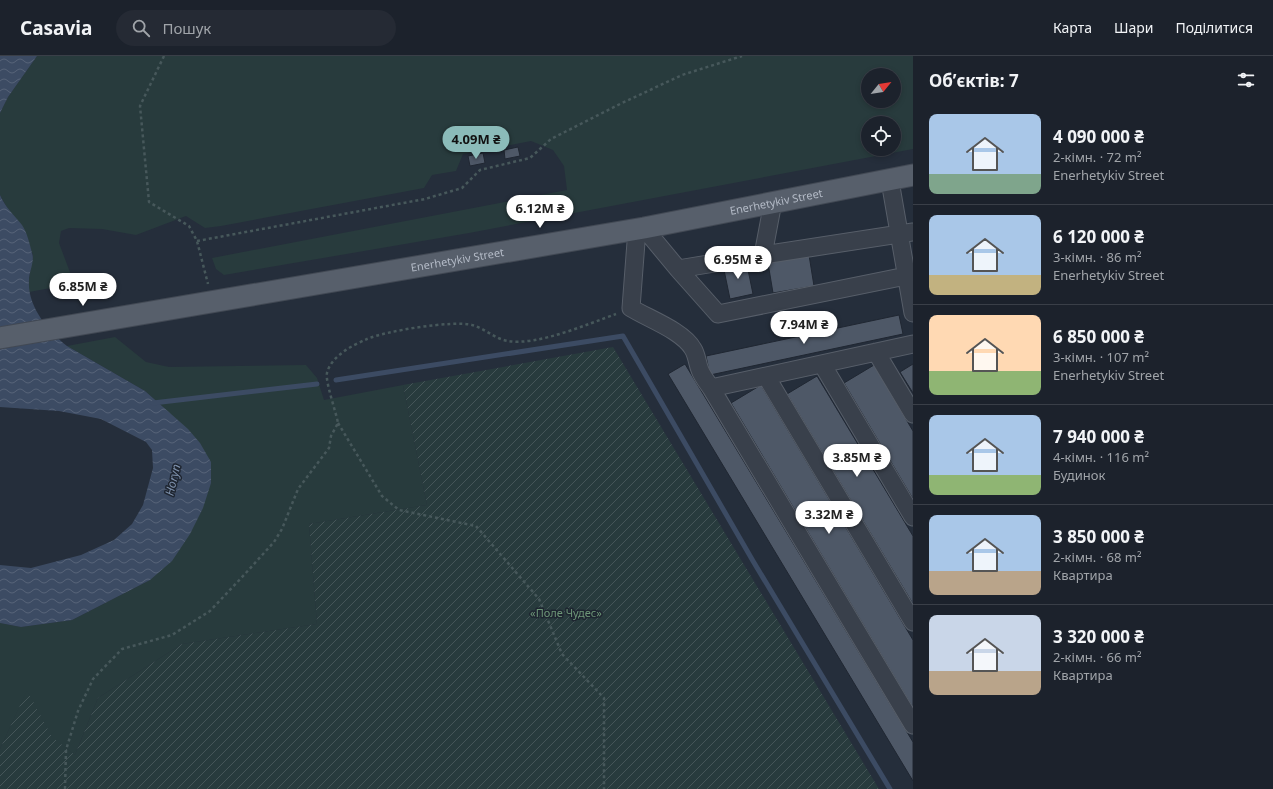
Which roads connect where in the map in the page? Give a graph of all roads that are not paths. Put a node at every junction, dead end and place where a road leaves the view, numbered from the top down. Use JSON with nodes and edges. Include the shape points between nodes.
{"nodes":[{"id":1,"x":913,"y":175,"type":"edge"},
{"id":2,"x":890,"y":181,"type":"junction"},
{"id":3,"x":773,"y":202,"type":"junction"},
{"id":4,"x":640,"y":229,"type":"junction"},
{"id":5,"x":906,"y":233,"type":"edge"},
{"id":6,"x":763,"y":255,"type":"junction"},
{"id":7,"x":678,"y":269,"type":"junction"},
{"id":8,"x":906,"y":276,"type":"junction"},
{"id":9,"x":913,"y":313,"type":"edge"},
{"id":10,"x":0,"y":338,"type":"edge"},
{"id":11,"x":913,"y":344,"type":"edge"},
{"id":12,"x":876,"y":352,"type":"junction"},
{"id":13,"x":822,"y":364,"type":"junction"},
{"id":14,"x":766,"y":376,"type":"junction"},
{"id":15,"x":711,"y":388,"type":"junction"},
{"id":16,"x":913,"y":414,"type":"edge"},
{"id":17,"x":913,"y":517,"type":"edge"},
{"id":18,"x":913,"y":622,"type":"edge"},
{"id":19,"x":913,"y":725,"type":"edge"}],
"edges":[{"from":1,"to":2,"type":"main road","name":"Enerhetykiv Street"},
{"from":2,"to":3,"type":"main road","name":"Enerhetykiv Street"},
{"from":2,"to":5,"type":"lane"},
{"from":3,"to":4,"type":"main road","name":"Enerhetykiv Street"},
{"from":3,"to":6,"type":"lane"},
{"from":4,"to":7,"type":"lane"},
{"from":4,"to":10,"type":"main road","name":"Enerhetykiv Street"},
{"from":4,"to":15,"type":"lane","via":[[631,308],[676,331],[693,348],[701,372]]},
{"from":5,"to":6,"type":"lane"},
{"from":5,"to":8,"type":"lane"},
{"from":6,"to":7,"type":"lane"},
{"from":7,"to":8,"type":"lane","via":[[718,314]]},
{"from":8,"to":9,"type":"lane"},
{"from":11,"to":12,"type":"lane"},
{"from":12,"to":13,"type":"lane"},
{"from":12,"to":16,"type":"lane"},
{"from":13,"to":14,"type":"lane"},
{"from":13,"to":17,"type":"lane"},
{"from":14,"to":15,"type":"lane"},
{"from":14,"to":18,"type":"lane"},
{"from":15,"to":19,"type":"lane"}]}
